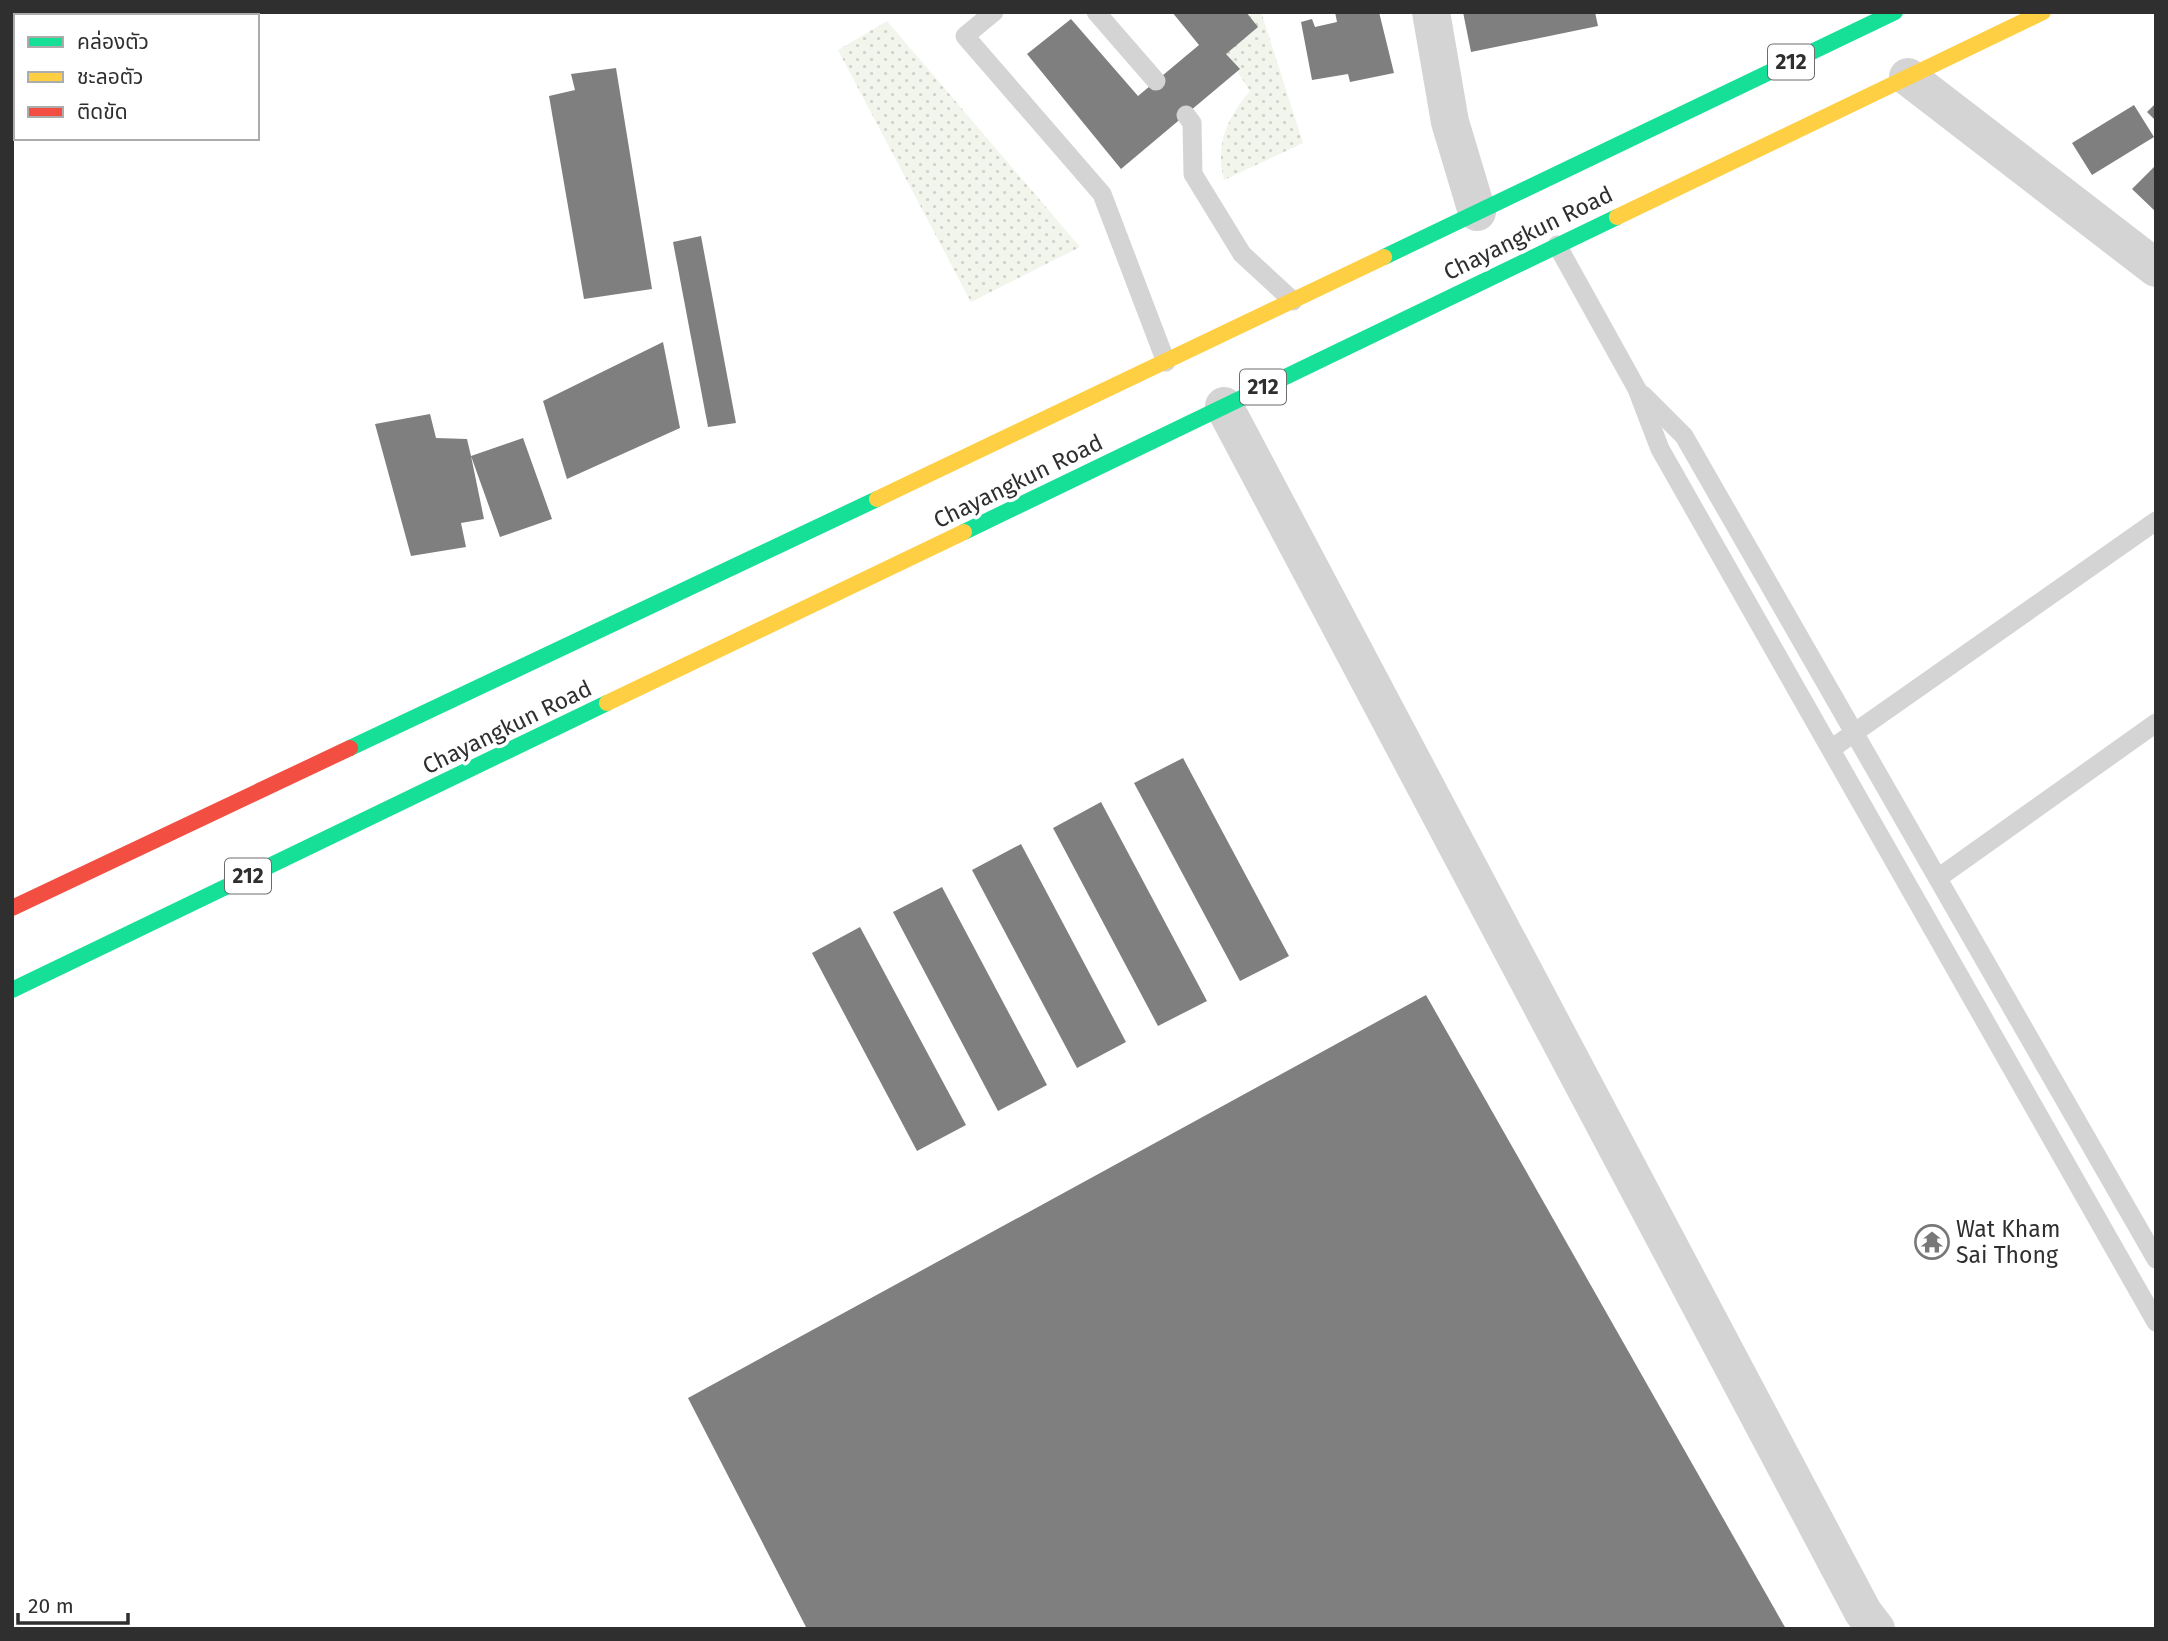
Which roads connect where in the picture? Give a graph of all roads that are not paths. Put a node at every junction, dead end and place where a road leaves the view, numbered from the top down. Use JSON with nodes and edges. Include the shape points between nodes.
{"nodes":[{"id":1,"x":994,"y":12,"type":"edge"},
{"id":2,"x":1096,"y":12,"type":"edge"},
{"id":3,"x":1431,"y":12,"type":"edge"},
{"id":4,"x":1895,"y":12,"type":"edge"},
{"id":5,"x":2043,"y":12,"type":"edge"},
{"id":6,"x":1908,"y":77,"type":"junction"},
{"id":7,"x":1156,"y":81,"type":"dead end"},
{"id":8,"x":1186,"y":115,"type":"dead end"},
{"id":9,"x":1477,"y":212,"type":"junction"},
{"id":10,"x":1557,"y":245,"type":"junction"},
{"id":11,"x":2156,"y":268,"type":"edge"},
{"id":12,"x":1293,"y":301,"type":"junction"},
{"id":13,"x":1166,"y":362,"type":"junction"},
{"id":14,"x":1637,"y":389,"type":"junction"},
{"id":15,"x":1224,"y":406,"type":"junction"},
{"id":16,"x":2156,"y":521,"type":"edge"},
{"id":17,"x":2156,"y":723,"type":"edge"},
{"id":18,"x":1854,"y":733,"type":"junction"},
{"id":19,"x":1831,"y":749,"type":"junction"},
{"id":20,"x":1938,"y":878,"type":"junction"},
{"id":21,"x":12,"y":908,"type":"edge"},
{"id":22,"x":12,"y":990,"type":"edge"},
{"id":23,"x":2156,"y":1259,"type":"edge"},
{"id":24,"x":2156,"y":1322,"type":"edge"},
{"id":25,"x":1876,"y":1629,"type":"edge"}],
"edges":[{"from":1,"to":13,"type":"lane","via":[[965,36],[1102,194]]},
{"from":2,"to":7,"type":"lane"},
{"from":3,"to":9,"type":"street","via":[[1450,121]]},
{"from":4,"to":9,"type":"main road","name":"Chayangkun Road","number":"212"},
{"from":5,"to":6,"type":"main road","name":"Chayangkun Road","number":"212"},
{"from":6,"to":10,"type":"main road","name":"Chayangkun Road","number":"212"},
{"from":6,"to":11,"type":"street"},
{"from":8,"to":12,"type":"lane","via":[[1192,123],[1193,174],[1242,254]]},
{"from":9,"to":12,"type":"main road","name":"Chayangkun Road","number":"212"},
{"from":10,"to":14,"type":"lane"},
{"from":10,"to":15,"type":"main road","name":"Chayangkun Road","number":"212"},
{"from":12,"to":13,"type":"main road","name":"Chayangkun Road","number":"212"},
{"from":13,"to":21,"type":"main road","name":"Chayangkun Road","number":"212"},
{"from":14,"to":18,"type":"lane","via":[[1684,436]]},
{"from":14,"to":19,"type":"lane","via":[[1660,449]]},
{"from":15,"to":22,"type":"main road","name":"Chayangkun Road","number":"212"},
{"from":15,"to":25,"type":"street"},
{"from":16,"to":18,"type":"lane"},
{"from":17,"to":20,"type":"lane"},
{"from":18,"to":19,"type":"lane"},
{"from":18,"to":20,"type":"lane"},
{"from":19,"to":24,"type":"lane"},
{"from":20,"to":23,"type":"lane"}]}
